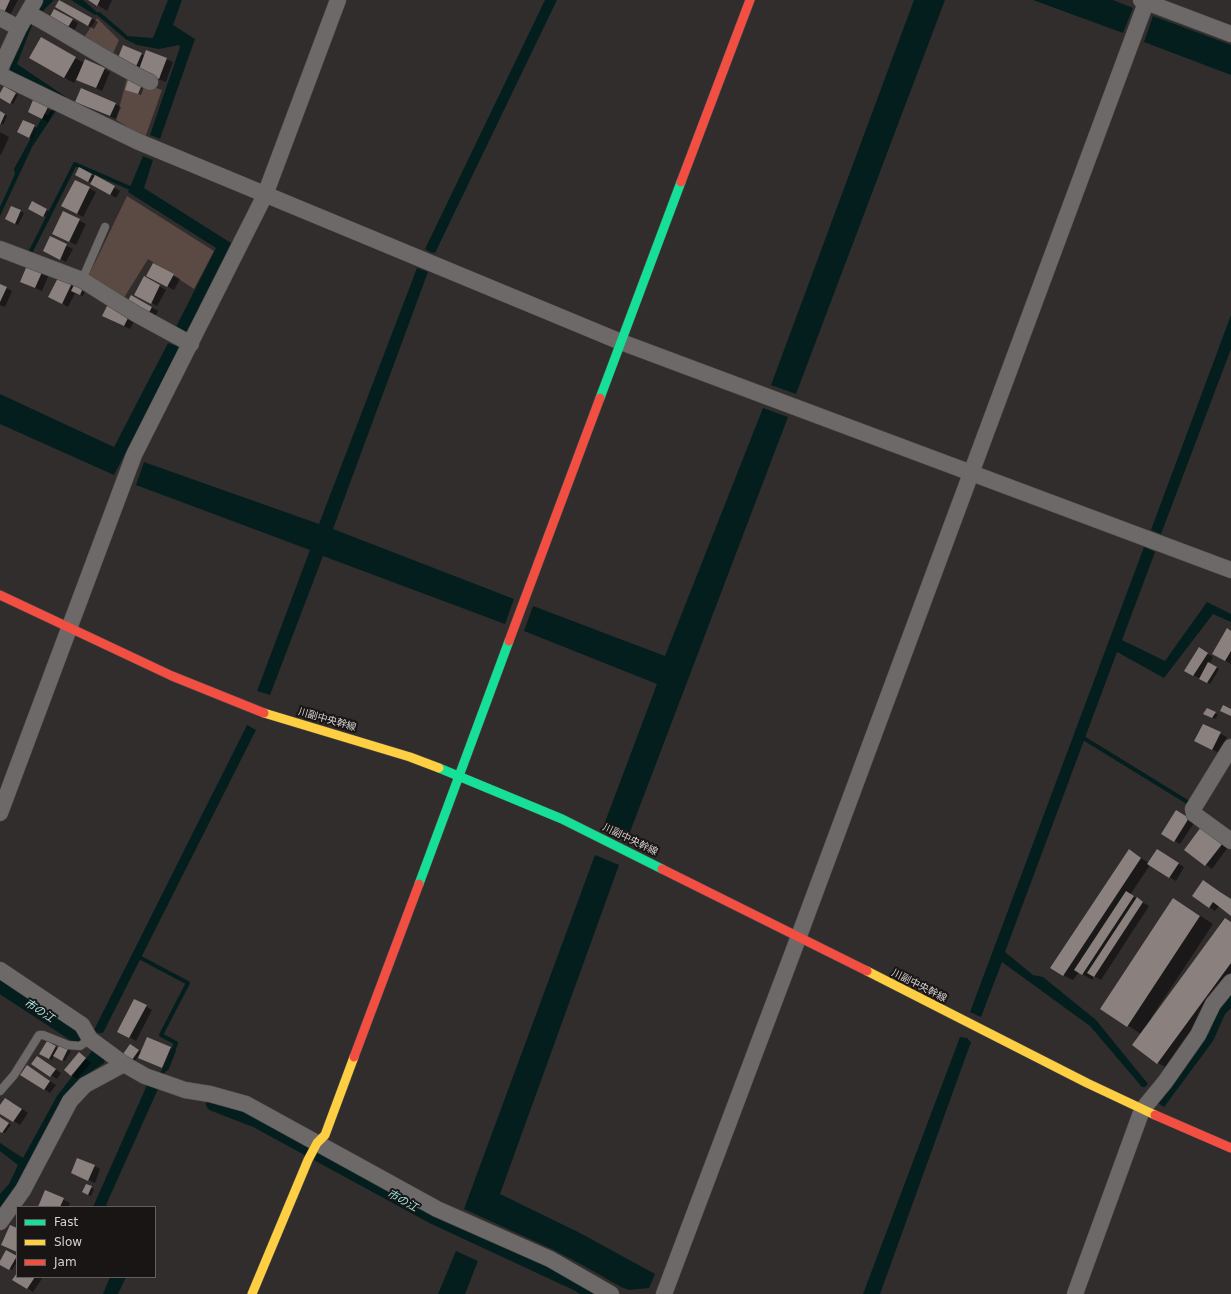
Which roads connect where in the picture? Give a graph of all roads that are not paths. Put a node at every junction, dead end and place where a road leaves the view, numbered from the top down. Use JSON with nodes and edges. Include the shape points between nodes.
{"nodes":[{"id":1,"x":338,"y":0,"type":"edge"},
{"id":2,"x":750,"y":0,"type":"edge"},
{"id":3,"x":1145,"y":1,"type":"edge"},
{"id":4,"x":34,"y":11,"type":"edge"},
{"id":5,"x":0,"y":18,"type":"edge"},
{"id":6,"x":19,"y":28,"type":"junction"},
{"id":7,"x":1231,"y":34,"type":"edge"},
{"id":8,"x":0,"y":69,"type":"edge"},
{"id":9,"x":0,"y":75,"type":"edge"},
{"id":10,"x":150,"y":82,"type":"dead end"},
{"id":11,"x":266,"y":195,"type":"junction"},
{"id":12,"x":105,"y":226,"type":"dead end"},
{"id":13,"x":0,"y":249,"type":"edge"},
{"id":14,"x":82,"y":280,"type":"junction"},
{"id":15,"x":621,"y":342,"type":"junction"},
{"id":16,"x":191,"y":344,"type":"junction"},
{"id":17,"x":971,"y":473,"type":"junction"},
{"id":18,"x":1231,"y":570,"type":"edge"},
{"id":19,"x":0,"y":595,"type":"edge"},
{"id":20,"x":69,"y":628,"type":"junction"},
{"id":21,"x":1231,"y":747,"type":"edge"},
{"id":22,"x":460,"y":776,"type":"junction"},
{"id":23,"x":0,"y":813,"type":"edge"},
{"id":24,"x":1231,"y":840,"type":"edge"},
{"id":25,"x":799,"y":936,"type":"junction"},
{"id":26,"x":0,"y":970,"type":"edge"},
{"id":27,"x":1231,"y":982,"type":"edge"},
{"id":28,"x":90,"y":1039,"type":"junction"},
{"id":29,"x":124,"y":1064,"type":"junction"},
{"id":30,"x":0,"y":1091,"type":"edge"},
{"id":31,"x":1142,"y":1110,"type":"junction"},
{"id":32,"x":317,"y":1143,"type":"junction"},
{"id":33,"x":1231,"y":1148,"type":"edge"},
{"id":34,"x":0,"y":1222,"type":"edge"},
{"id":35,"x":252,"y":1294,"type":"edge"},
{"id":36,"x":611,"y":1294,"type":"edge"},
{"id":37,"x":664,"y":1294,"type":"edge"},
{"id":38,"x":1075,"y":1294,"type":"edge"}],
"edges":[{"from":1,"to":11,"type":"street"},
{"from":2,"to":15,"type":"street"},
{"from":3,"to":7,"type":"street"},
{"from":3,"to":17,"type":"street"},
{"from":4,"to":6,"type":"street"},
{"from":4,"to":10,"type":"street","via":[[122,69]]},
{"from":5,"to":6,"type":"street"},
{"from":6,"to":8,"type":"street"},
{"from":9,"to":11,"type":"street","via":[[139,142]]},
{"from":11,"to":15,"type":"street"},
{"from":11,"to":16,"type":"street"},
{"from":12,"to":14,"type":"lane"},
{"from":13,"to":14,"type":"street"},
{"from":14,"to":16,"type":"street"},
{"from":15,"to":17,"type":"street"},
{"from":15,"to":22,"type":"street"},
{"from":16,"to":20,"type":"street","via":[[134,455]]},
{"from":17,"to":18,"type":"street"},
{"from":17,"to":25,"type":"street"},
{"from":19,"to":20,"type":"street","name":"川副中央幹線"},
{"from":20,"to":22,"type":"street","name":"川副中央幹線","via":[[172,676],[261,712],[410,757]]},
{"from":20,"to":23,"type":"street"},
{"from":21,"to":24,"type":"street","via":[[1193,809],[1194,814]]},
{"from":22,"to":25,"type":"street","name":"川副中央幹線","via":[[562,819]]},
{"from":22,"to":32,"type":"street","via":[[325,1135]]},
{"from":25,"to":31,"type":"street","name":"川副中央幹線"},
{"from":25,"to":37,"type":"street"},
{"from":26,"to":28,"type":"street","via":[[82,1025]]},
{"from":27,"to":31,"type":"street","via":[[1213,1004],[1198,1035]]},
{"from":28,"to":29,"type":"street"},
{"from":28,"to":30,"type":"lane","via":[[80,1046],[68,1045],[39,1035]]},
{"from":29,"to":32,"type":"street","via":[[145,1076],[185,1090],[246,1104]]},
{"from":29,"to":34,"type":"street","via":[[85,1085],[70,1101],[23,1190]]},
{"from":31,"to":33,"type":"street","name":"川副中央幹線"},
{"from":31,"to":38,"type":"street"},
{"from":32,"to":35,"type":"street"},
{"from":32,"to":36,"type":"street","via":[[438,1209],[550,1259]]}]}
